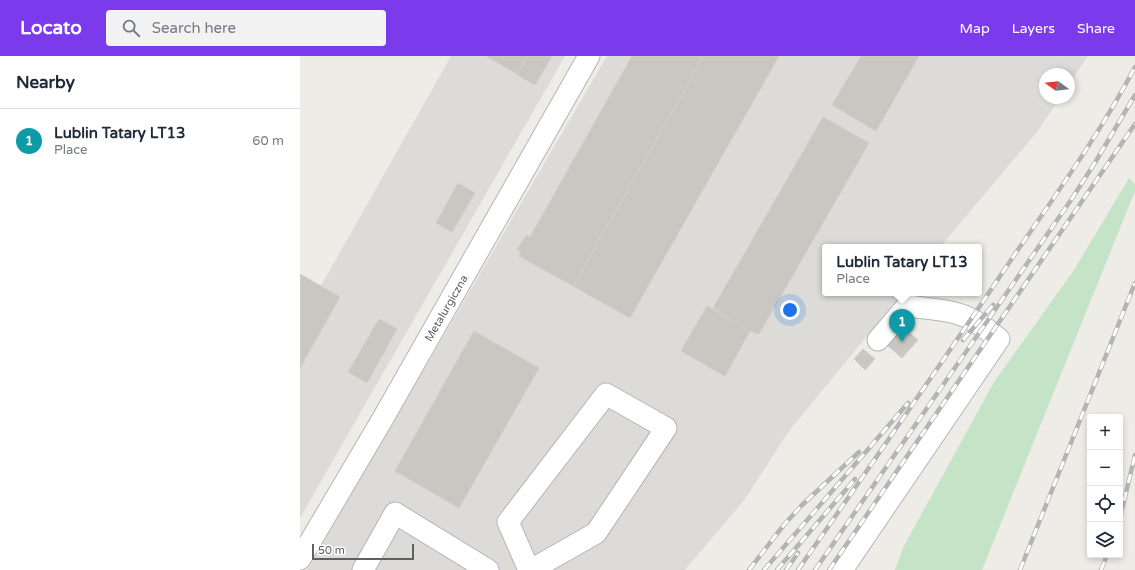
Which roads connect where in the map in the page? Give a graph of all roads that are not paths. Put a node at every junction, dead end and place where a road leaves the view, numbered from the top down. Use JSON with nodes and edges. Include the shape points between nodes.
{"nodes":[{"id":1,"x":589,"y":56,"type":"edge"},
{"id":2,"x":878,"y":340,"type":"dead end"},
{"id":3,"x":300,"y":559,"type":"edge"},
{"id":4,"x":363,"y":570,"type":"edge"},
{"id":5,"x":488,"y":570,"type":"edge"},
{"id":6,"x":530,"y":570,"type":"edge"},
{"id":7,"x":842,"y":570,"type":"edge"}],
"edges":[{"from":1,"to":3,"type":"street","name":"Metalurgiczna"},
{"from":2,"to":7,"type":"street","via":[[907,306],[963,316],[999,339]]},
{"from":4,"to":5,"type":"street","via":[[395,513]]},
{"from":6,"to":6,"type":"street","via":[[596,532],[666,428],[606,394],[508,522]]}]}
